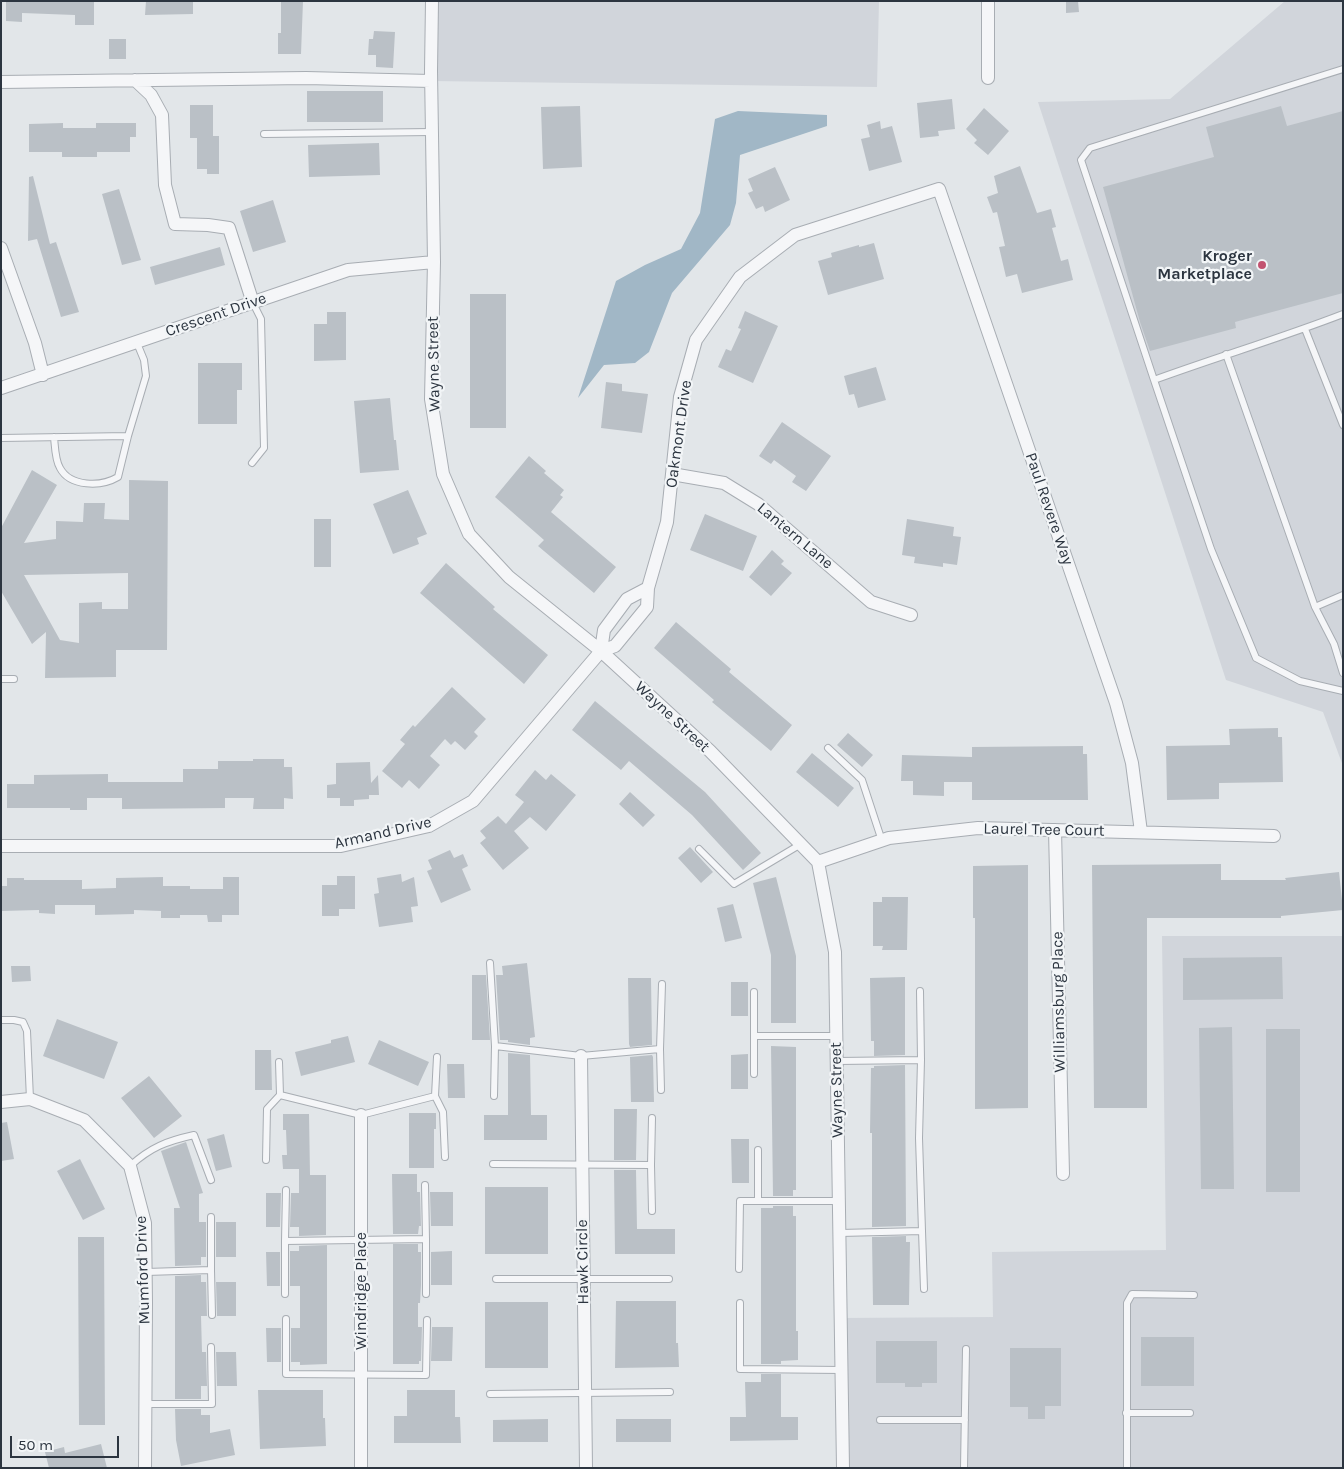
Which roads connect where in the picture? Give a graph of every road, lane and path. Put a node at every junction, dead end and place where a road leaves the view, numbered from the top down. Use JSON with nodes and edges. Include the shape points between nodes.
{"nodes":[{"id":1,"x":432,"y":1,"type":"edge"},
{"id":2,"x":988,"y":1,"type":"edge"},
{"id":3,"x":1343,"y":69,"type":"edge"},
{"id":4,"x":988,"y":78,"type":"dead end"},
{"id":5,"x":135,"y":80,"type":"junction"},
{"id":6,"x":431,"y":81,"type":"junction"},
{"id":7,"x":1,"y":82,"type":"edge"},
{"id":8,"x":433,"y":132,"type":"junction"},
{"id":9,"x":264,"y":134,"type":"dead end"},
{"id":10,"x":939,"y":189,"type":"joint"},
{"id":11,"x":1,"y":248,"type":"edge"},
{"id":12,"x":434,"y":262,"type":"junction"},
{"id":13,"x":253,"y":303,"type":"junction"},
{"id":14,"x":1343,"y":314,"type":"edge"},
{"id":15,"x":1305,"y":329,"type":"junction"},
{"id":16,"x":137,"y":343,"type":"junction"},
{"id":17,"x":1226,"y":354,"type":"junction"},
{"id":18,"x":42,"y":375,"type":"junction"},
{"id":19,"x":1154,"y":380,"type":"junction"},
{"id":20,"x":1,"y":388,"type":"edge"},
{"id":21,"x":1343,"y":425,"type":"edge"},
{"id":22,"x":128,"y":436,"type":"junction"},
{"id":23,"x":54,"y":437,"type":"junction"},
{"id":24,"x":1,"y":438,"type":"edge"},
{"id":25,"x":252,"y":463,"type":"dead end"},
{"id":26,"x":672,"y":474,"type":"junction"},
{"id":27,"x":648,"y":588,"type":"junction"},
{"id":28,"x":1343,"y":595,"type":"edge"},
{"id":29,"x":1315,"y":607,"type":"junction"},
{"id":30,"x":911,"y":615,"type":"dead end"},
{"id":31,"x":601,"y":651,"type":"junction"},
{"id":32,"x":1343,"y":673,"type":"edge"},
{"id":33,"x":1,"y":679,"type":"edge"},
{"id":34,"x":14,"y":679,"type":"dead end"},
{"id":35,"x":1343,"y":691,"type":"edge"},
{"id":36,"x":828,"y":748,"type":"dead end"},
{"id":37,"x":1055,"y":830,"type":"junction"},
{"id":38,"x":1141,"y":832,"type":"junction"},
{"id":39,"x":1274,"y":836,"type":"dead end"},
{"id":40,"x":882,"y":841,"type":"junction"},
{"id":41,"x":801,"y":844,"type":"junction"},
{"id":42,"x":1,"y":846,"type":"edge"},
{"id":43,"x":698,"y":849,"type":"dead end"},
{"id":44,"x":818,"y":862,"type":"junction"},
{"id":45,"x":490,"y":963,"type":"dead end"},
{"id":46,"x":662,"y":984,"type":"dead end"},
{"id":47,"x":920,"y":991,"type":"dead end"},
{"id":48,"x":754,"y":992,"type":"dead end"},
{"id":49,"x":1,"y":1020,"type":"edge"},
{"id":50,"x":754,"y":1036,"type":"junction"},
{"id":51,"x":836,"y":1036,"type":"junction"},
{"id":52,"x":495,"y":1046,"type":"junction"},
{"id":53,"x":660,"y":1049,"type":"junction"},
{"id":54,"x":581,"y":1056,"type":"junction"},
{"id":55,"x":437,"y":1057,"type":"dead end"},
{"id":56,"x":921,"y":1060,"type":"junction"},
{"id":57,"x":837,"y":1061,"type":"junction"},
{"id":58,"x":279,"y":1062,"type":"dead end"},
{"id":59,"x":754,"y":1074,"type":"dead end"},
{"id":60,"x":661,"y":1090,"type":"dead end"},
{"id":61,"x":280,"y":1094,"type":"junction"},
{"id":62,"x":435,"y":1096,"type":"junction"},
{"id":63,"x":494,"y":1096,"type":"dead end"},
{"id":64,"x":30,"y":1098,"type":"junction"},
{"id":65,"x":1,"y":1102,"type":"edge"},
{"id":66,"x":361,"y":1114,"type":"junction"},
{"id":67,"x":652,"y":1118,"type":"dead end"},
{"id":68,"x":758,"y":1150,"type":"dead end"},
{"id":69,"x":445,"y":1157,"type":"dead end"},
{"id":70,"x":266,"y":1160,"type":"dead end"},
{"id":71,"x":493,"y":1164,"type":"dead end"},
{"id":72,"x":582,"y":1164,"type":"junction"},
{"id":73,"x":651,"y":1165,"type":"junction"},
{"id":74,"x":130,"y":1166,"type":"junction"},
{"id":75,"x":1063,"y":1174,"type":"dead end"},
{"id":76,"x":211,"y":1180,"type":"dead end"},
{"id":77,"x":425,"y":1185,"type":"dead end"},
{"id":78,"x":286,"y":1190,"type":"dead end"},
{"id":79,"x":758,"y":1201,"type":"junction"},
{"id":80,"x":839,"y":1201,"type":"junction"},
{"id":81,"x":652,"y":1211,"type":"dead end"},
{"id":82,"x":211,"y":1216,"type":"dead end"},
{"id":83,"x":922,"y":1231,"type":"junction"},
{"id":84,"x":840,"y":1233,"type":"junction"},
{"id":85,"x":426,"y":1238,"type":"junction"},
{"id":86,"x":361,"y":1240,"type":"junction"},
{"id":87,"x":285,"y":1241,"type":"junction"},
{"id":88,"x":211,"y":1270,"type":"junction"},
{"id":89,"x":739,"y":1270,"type":"dead end"},
{"id":90,"x":146,"y":1272,"type":"junction"},
{"id":91,"x":583,"y":1278,"type":"junction"},
{"id":92,"x":496,"y":1279,"type":"dead end"},
{"id":93,"x":669,"y":1279,"type":"dead end"},
{"id":94,"x":924,"y":1290,"type":"dead end"},
{"id":95,"x":285,"y":1294,"type":"dead end"},
{"id":96,"x":426,"y":1294,"type":"dead end"},
{"id":97,"x":1194,"y":1295,"type":"dead end"},
{"id":98,"x":740,"y":1303,"type":"dead end"},
{"id":99,"x":212,"y":1315,"type":"dead end"},
{"id":100,"x":286,"y":1319,"type":"dead end"},
{"id":101,"x":427,"y":1320,"type":"dead end"},
{"id":102,"x":211,"y":1347,"type":"dead end"},
{"id":103,"x":966,"y":1349,"type":"dead end"},
{"id":104,"x":842,"y":1370,"type":"junction"},
{"id":105,"x":361,"y":1375,"type":"junction"},
{"id":106,"x":670,"y":1392,"type":"dead end"},
{"id":107,"x":585,"y":1393,"type":"junction"},
{"id":108,"x":490,"y":1394,"type":"dead end"},
{"id":109,"x":145,"y":1404,"type":"junction"},
{"id":110,"x":1190,"y":1413,"type":"dead end"},
{"id":111,"x":1126,"y":1414,"type":"junction"},
{"id":112,"x":880,"y":1420,"type":"dead end"},
{"id":113,"x":965,"y":1420,"type":"junction"},
{"id":114,"x":145,"y":1468,"type":"edge"},
{"id":115,"x":362,"y":1468,"type":"edge"},
{"id":116,"x":586,"y":1468,"type":"edge"},
{"id":117,"x":843,"y":1468,"type":"edge"},
{"id":118,"x":964,"y":1468,"type":"edge"},
{"id":119,"x":1126,"y":1468,"type":"edge"}],
"edges":[{"from":1,"to":6,"type":"street","name":"Wayne Street"},
{"from":2,"to":4,"type":"street"},
{"from":3,"to":19,"type":"lane","via":[[1090,148],[1082,160]]},
{"from":5,"to":6,"type":"street","via":[[306,78]]},
{"from":5,"to":7,"type":"street"},
{"from":5,"to":13,"type":"street","via":[[151,95],[162,115],[165,185],[175,224],[229,228]]},
{"from":6,"to":8,"type":"street","name":"Wayne Street"},
{"from":8,"to":9,"type":"lane"},
{"from":8,"to":12,"type":"street","name":"Wayne Street"},
{"from":10,"to":26,"type":"street","name":"Oakmont Drive","via":[[795,235],[740,277],[696,340],[680,397]]},
{"from":10,"to":38,"type":"street","name":"Paul Revere Way","via":[[1116,703],[1132,763]]},
{"from":11,"to":18,"type":"street","via":[[35,344]]},
{"from":12,"to":13,"type":"street","name":"Crescent Drive","via":[[348,270]]},
{"from":12,"to":31,"type":"street","name":"Wayne Street","via":[[431,400],[443,474],[469,534],[509,577]]},
{"from":13,"to":16,"type":"street","name":"Crescent Drive"},
{"from":13,"to":25,"type":"lane","via":[[261,320],[264,448]]},
{"from":14,"to":15,"type":"lane"},
{"from":15,"to":17,"type":"lane"},
{"from":15,"to":21,"type":"lane"},
{"from":16,"to":18,"type":"street","name":"Crescent Drive"},
{"from":16,"to":22,"type":"lane","via":[[146,376]]},
{"from":17,"to":19,"type":"lane"},
{"from":17,"to":29,"type":"lane"},
{"from":18,"to":20,"type":"street","name":"Crescent Drive"},
{"from":19,"to":35,"type":"lane","via":[[1211,549],[1256,658],[1300,681]]},
{"from":22,"to":23,"type":"lane"},
{"from":22,"to":23,"type":"lane","via":[[118,477],[109,482],[90,483],[66,477],[58,467]]},
{"from":23,"to":24,"type":"lane"},
{"from":26,"to":27,"type":"street","name":"Oakmont Drive","via":[[667,522]]},
{"from":26,"to":30,"type":"street","name":"Lantern Lane","via":[[724,483],[758,504],[871,602]]},
{"from":27,"to":31,"type":"street","via":[[627,600],[615,615],[604,630]]},
{"from":27,"to":31,"type":"street","name":"Oakmont Drive","via":[[647,606],[615,646]]},
{"from":28,"to":29,"type":"lane"},
{"from":29,"to":32,"type":"lane","via":[[1334,644]]},
{"from":31,"to":41,"type":"street","name":"Wayne Street","via":[[710,751]]},
{"from":31,"to":42,"type":"street","name":"Armand Drive","via":[[473,801],[429,826],[341,846]]},
{"from":33,"to":34,"type":"lane"},
{"from":36,"to":40,"type":"lane","via":[[862,780]]},
{"from":37,"to":38,"type":"street","name":"Laurel Tree Court"},
{"from":37,"to":40,"type":"street","name":"Laurel Tree Court","via":[[978,828]]},
{"from":37,"to":75,"type":"street","name":"Williamsburg Place"},
{"from":38,"to":39,"type":"street","name":"Laurel Tree Court"},
{"from":40,"to":44,"type":"street","name":"Laurel Tree Court"},
{"from":41,"to":43,"type":"lane","via":[[734,884]]},
{"from":41,"to":44,"type":"street","name":"Wayne Street"},
{"from":44,"to":51,"type":"street","name":"Wayne Street","via":[[835,952]]},
{"from":45,"to":52,"type":"lane"},
{"from":46,"to":53,"type":"lane"},
{"from":47,"to":56,"type":"lane"},
{"from":48,"to":50,"type":"lane"},
{"from":49,"to":64,"type":"lane","via":[[22,1022],[27,1031]]},
{"from":50,"to":51,"type":"lane"},
{"from":50,"to":59,"type":"lane"},
{"from":51,"to":57,"type":"street","name":"Wayne Street"},
{"from":52,"to":54,"type":"lane"},
{"from":52,"to":63,"type":"lane"},
{"from":53,"to":54,"type":"lane"},
{"from":53,"to":60,"type":"lane"},
{"from":54,"to":72,"type":"street","name":"Hawk Circle"},
{"from":55,"to":62,"type":"lane"},
{"from":56,"to":57,"type":"lane"},
{"from":56,"to":83,"type":"lane"},
{"from":57,"to":80,"type":"street","name":"Wayne Street"},
{"from":58,"to":61,"type":"lane"},
{"from":61,"to":66,"type":"lane"},
{"from":61,"to":70,"type":"lane","via":[[267,1109]]},
{"from":62,"to":66,"type":"lane"},
{"from":62,"to":69,"type":"lane","via":[[443,1112]]},
{"from":64,"to":65,"type":"street"},
{"from":64,"to":74,"type":"street","via":[[84,1120]]},
{"from":66,"to":86,"type":"street","name":"Windridge Place"},
{"from":67,"to":73,"type":"lane"},
{"from":68,"to":79,"type":"lane"},
{"from":71,"to":72,"type":"lane"},
{"from":72,"to":73,"type":"lane"},
{"from":72,"to":91,"type":"street","name":"Hawk Circle"},
{"from":73,"to":81,"type":"lane"},
{"from":74,"to":76,"type":"lane","via":[[141,1155],[166,1142],[194,1135]]},
{"from":74,"to":90,"type":"street","name":"Mumford Drive","via":[[145,1223]]},
{"from":77,"to":85,"type":"lane"},
{"from":78,"to":87,"type":"lane"},
{"from":79,"to":80,"type":"lane"},
{"from":79,"to":89,"type":"lane","via":[[740,1201]]},
{"from":80,"to":84,"type":"street","name":"Wayne Street"},
{"from":82,"to":88,"type":"lane"},
{"from":83,"to":84,"type":"lane"},
{"from":83,"to":94,"type":"lane"},
{"from":84,"to":104,"type":"street","name":"Wayne Street"},
{"from":85,"to":86,"type":"lane"},
{"from":85,"to":96,"type":"lane"},
{"from":86,"to":87,"type":"lane"},
{"from":86,"to":105,"type":"street","name":"Windridge Place"},
{"from":87,"to":95,"type":"lane"},
{"from":88,"to":90,"type":"lane"},
{"from":88,"to":99,"type":"lane"},
{"from":90,"to":109,"type":"street","name":"Mumford Drive"},
{"from":91,"to":92,"type":"lane"},
{"from":91,"to":93,"type":"lane"},
{"from":91,"to":107,"type":"street","name":"Hawk Circle"},
{"from":97,"to":111,"type":"lane","via":[[1132,1294],[1127,1302]]},
{"from":98,"to":104,"type":"lane","via":[[740,1370]]},
{"from":100,"to":105,"type":"lane","via":[[286,1374]]},
{"from":101,"to":105,"type":"lane","via":[[426,1375]]},
{"from":102,"to":109,"type":"lane","via":[[212,1404]]},
{"from":103,"to":113,"type":"lane"},
{"from":104,"to":117,"type":"street","name":"Wayne Street"},
{"from":105,"to":115,"type":"street","name":"Windridge Place"},
{"from":106,"to":107,"type":"lane"},
{"from":107,"to":108,"type":"lane"},
{"from":107,"to":116,"type":"street","name":"Hawk Circle"},
{"from":109,"to":114,"type":"street","name":"Mumford Drive"},
{"from":110,"to":111,"type":"lane"},
{"from":111,"to":119,"type":"lane"},
{"from":112,"to":113,"type":"lane"},
{"from":113,"to":118,"type":"lane"}]}
